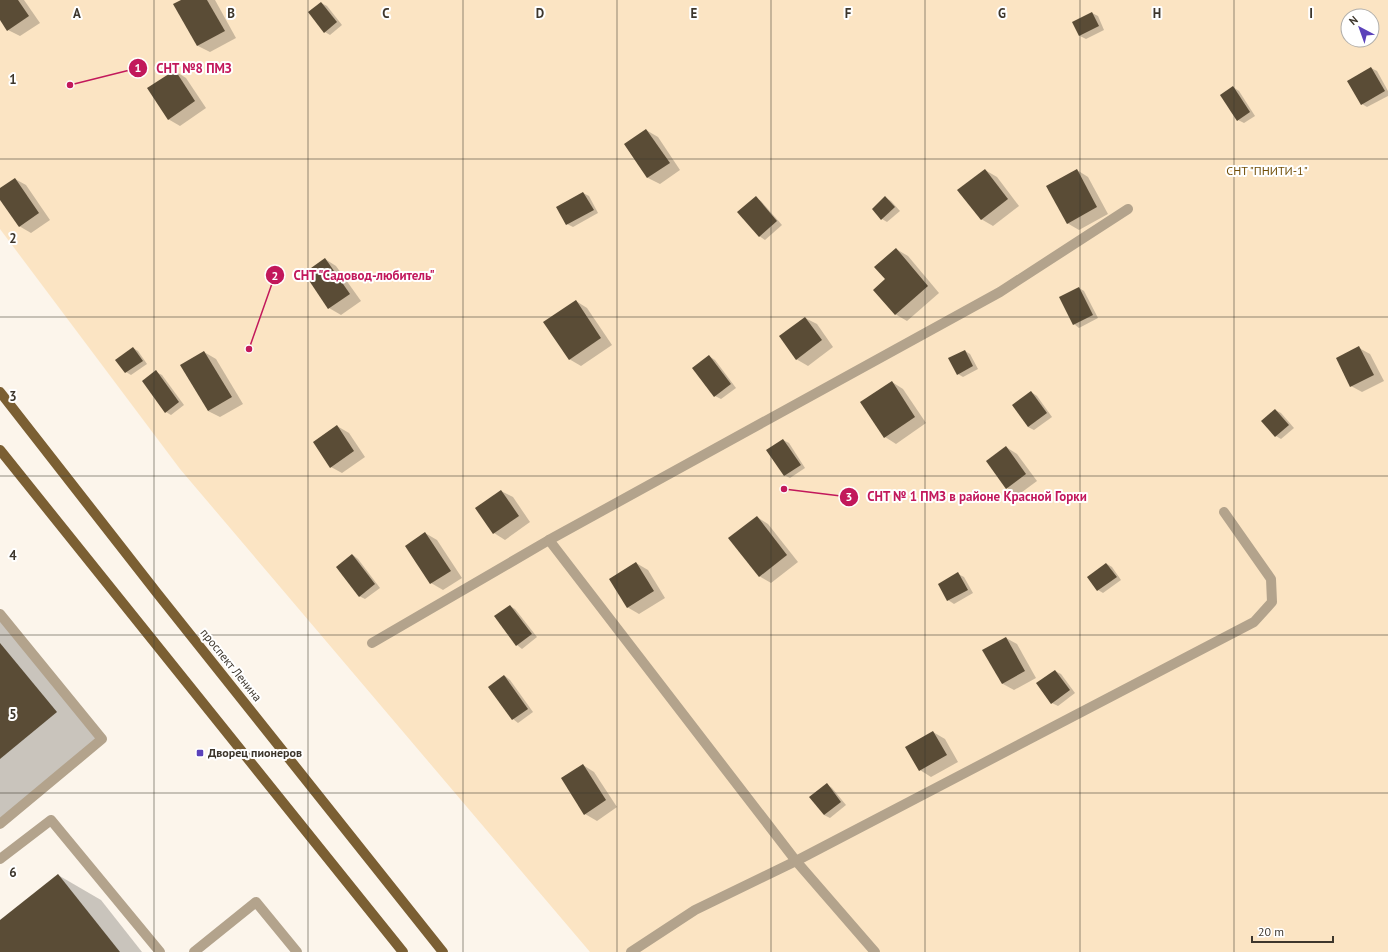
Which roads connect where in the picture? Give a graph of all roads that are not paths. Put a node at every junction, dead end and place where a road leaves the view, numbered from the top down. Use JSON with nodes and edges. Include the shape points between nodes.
{"nodes":[{"id":1,"x":1128,"y":209,"type":"dead end"},
{"id":2,"x":0,"y":392,"type":"edge"},
{"id":3,"x":0,"y":450,"type":"edge"},
{"id":4,"x":1224,"y":512,"type":"dead end"},
{"id":5,"x":549,"y":540,"type":"junction"},
{"id":6,"x":0,"y":614,"type":"edge"},
{"id":7,"x":372,"y":643,"type":"dead end"},
{"id":8,"x":0,"y":824,"type":"edge"},
{"id":9,"x":0,"y":859,"type":"edge"},
{"id":10,"x":796,"y":861,"type":"junction"},
{"id":11,"x":160,"y":952,"type":"edge"},
{"id":12,"x":194,"y":952,"type":"edge"},
{"id":13,"x":297,"y":952,"type":"edge"},
{"id":14,"x":403,"y":952,"type":"edge"},
{"id":15,"x":443,"y":952,"type":"edge"},
{"id":16,"x":631,"y":952,"type":"edge"},
{"id":17,"x":875,"y":952,"type":"edge"}],
"edges":[{"from":1,"to":5,"type":"lane","via":[[1000,292]]},
{"from":2,"to":15,"type":"main road","name":"проспект Ленина"},
{"from":3,"to":14,"type":"main road"},
{"from":4,"to":10,"type":"lane","via":[[1271,579],[1272,602],[1254,622]]},
{"from":5,"to":7,"type":"lane"},
{"from":5,"to":10,"type":"lane"},
{"from":6,"to":8,"type":"lane","via":[[102,739]]},
{"from":9,"to":11,"type":"lane","via":[[51,820]]},
{"from":10,"to":16,"type":"lane","via":[[695,910]]},
{"from":10,"to":17,"type":"lane"},
{"from":12,"to":13,"type":"lane","via":[[256,902]]}]}
